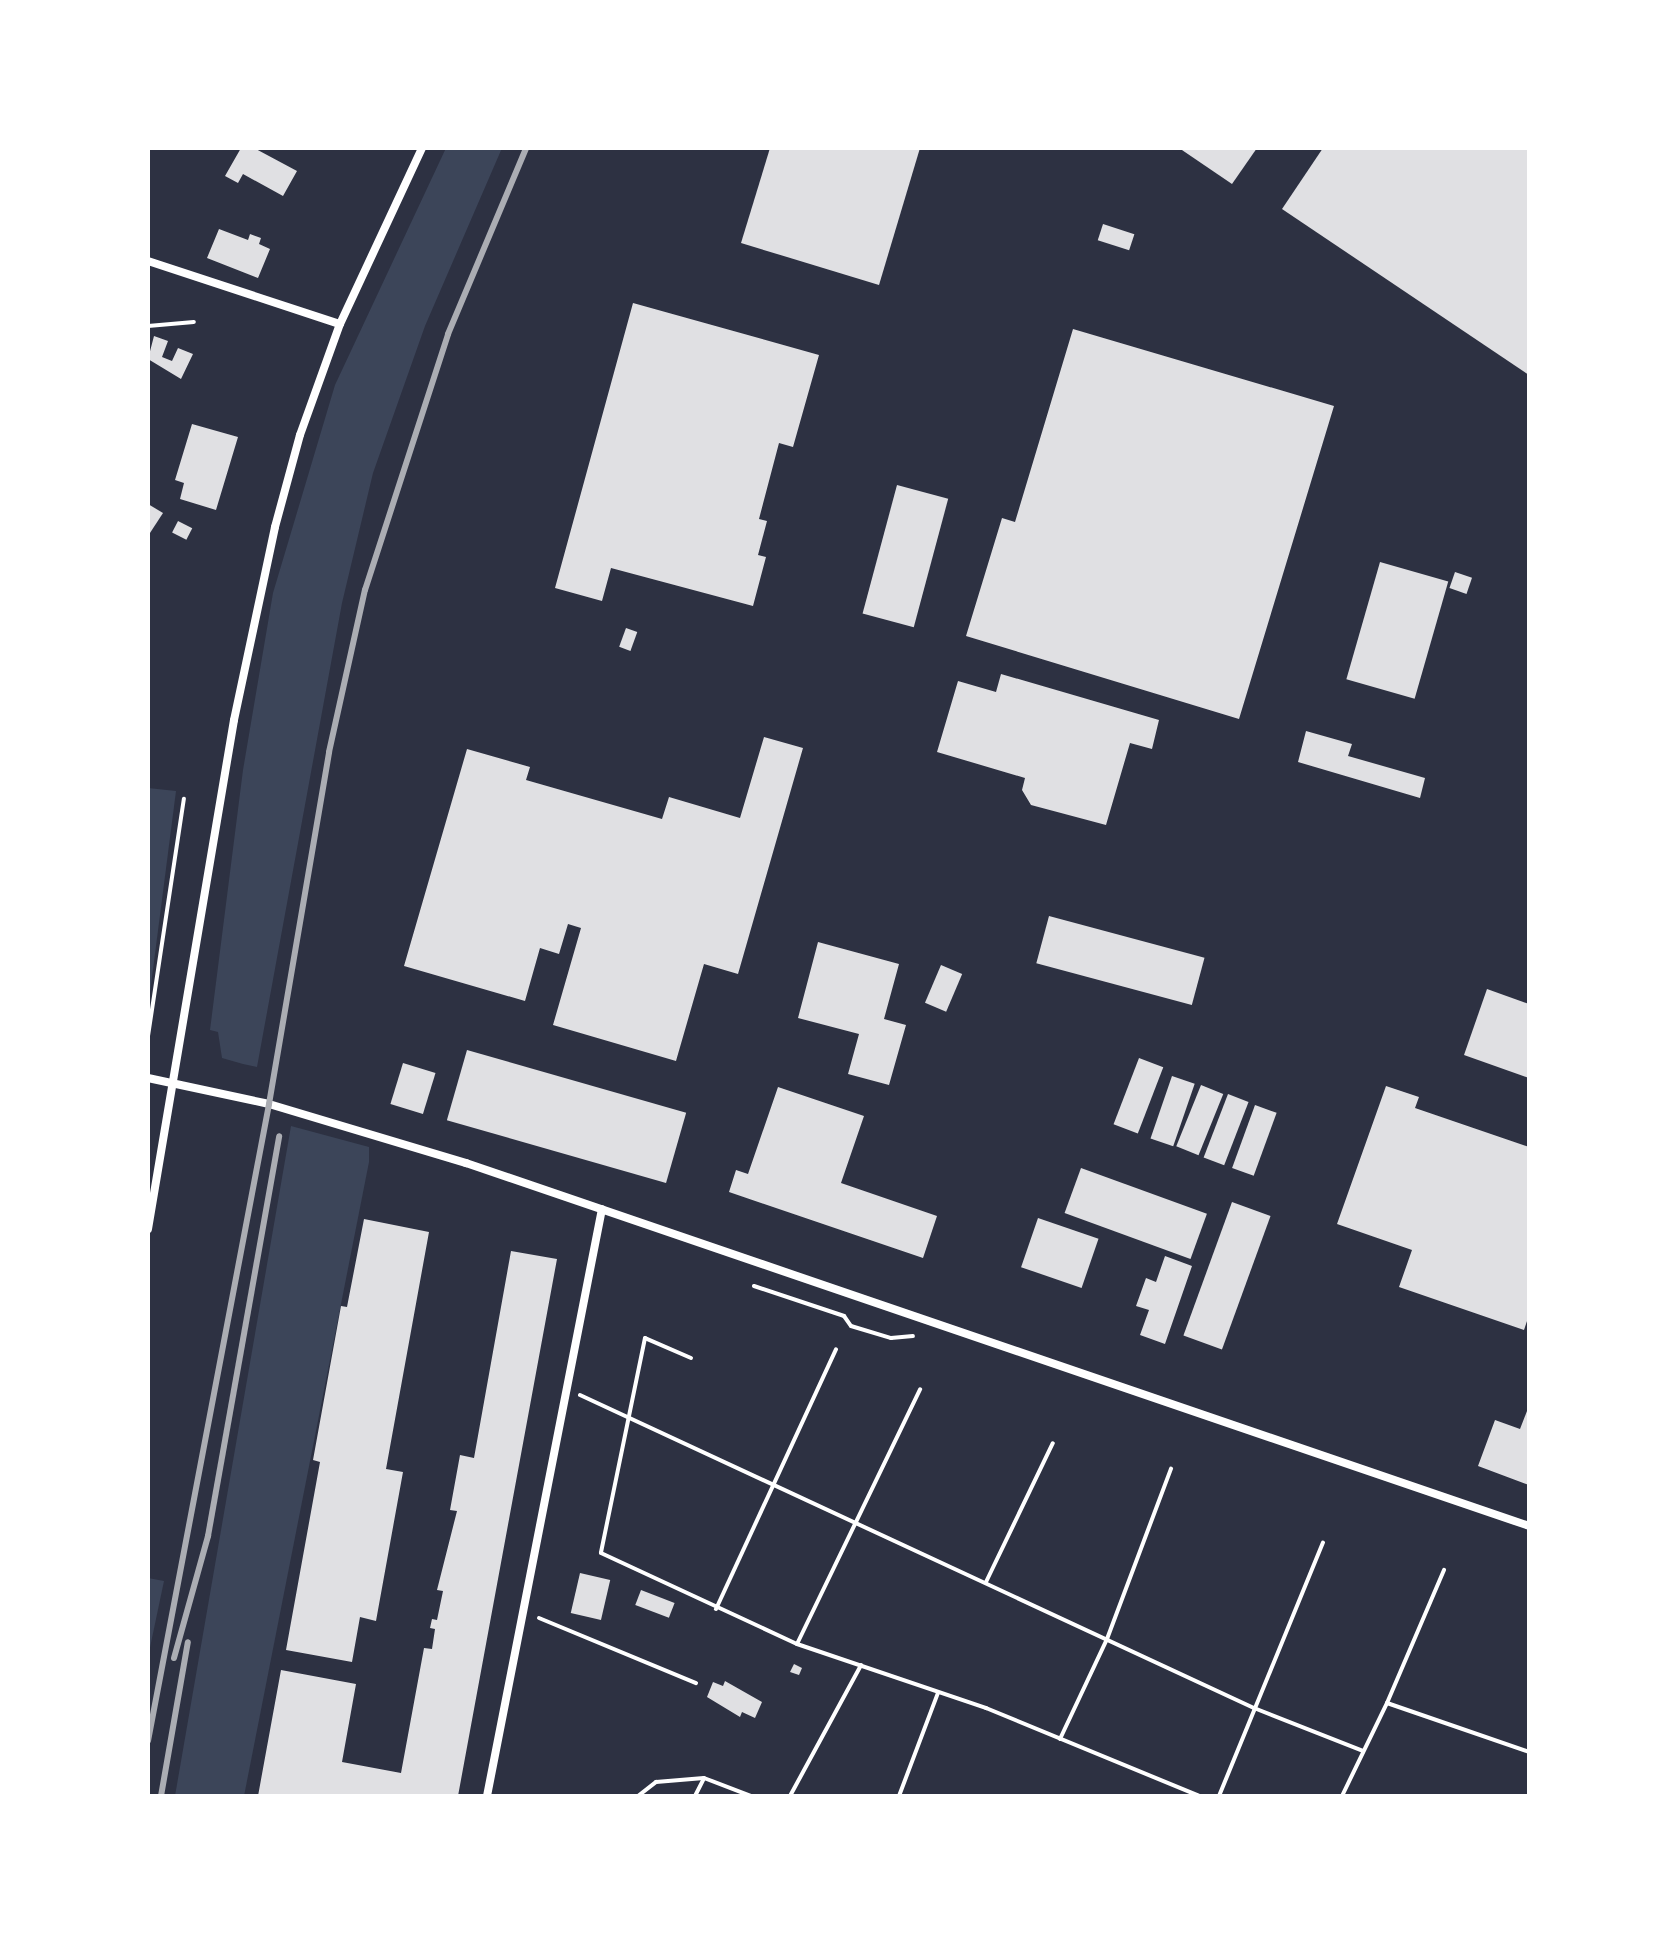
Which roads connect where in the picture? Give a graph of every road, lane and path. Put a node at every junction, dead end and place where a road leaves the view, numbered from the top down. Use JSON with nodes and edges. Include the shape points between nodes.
{"nodes":[{"id":1,"x":422,"y":148,"type":"edge"},
{"id":2,"x":148,"y":261,"type":"edge"},
{"id":3,"x":194,"y":322,"type":"dead end"},
{"id":4,"x":340,"y":324,"type":"junction"},
{"id":5,"x":148,"y":326,"type":"edge"},
{"id":6,"x":184,"y":799,"type":"dead end"},
{"id":7,"x":148,"y":1036,"type":"edge"},
{"id":8,"x":148,"y":1078,"type":"edge"},
{"id":9,"x":174,"y":1083,"type":"junction"},
{"id":10,"x":148,"y":1166,"type":"edge"},
{"id":11,"x":158,"y":1171,"type":"junction"},
{"id":12,"x":602,"y":1209,"type":"junction"},
{"id":13,"x":148,"y":1229,"type":"edge"},
{"id":14,"x":836,"y":1349,"type":"dead end"},
{"id":15,"x":691,"y":1358,"type":"dead end"},
{"id":16,"x":567,"y":1389,"type":"junction"},
{"id":17,"x":920,"y":1389,"type":"dead end"},
{"id":18,"x":629,"y":1418,"type":"junction"},
{"id":19,"x":1053,"y":1443,"type":"dead end"},
{"id":20,"x":1171,"y":1469,"type":"dead end"},
{"id":21,"x":772,"y":1483,"type":"junction"},
{"id":22,"x":854,"y":1521,"type":"junction"},
{"id":23,"x":1529,"y":1526,"type":"edge"},
{"id":24,"x":1323,"y":1543,"type":"dead end"},
{"id":25,"x":1444,"y":1570,"type":"dead end"},
{"id":26,"x":986,"y":1582,"type":"junction"},
{"id":27,"x":716,"y":1609,"type":"junction"},
{"id":28,"x":524,"y":1611,"type":"junction"},
{"id":29,"x":1107,"y":1639,"type":"junction"},
{"id":30,"x":797,"y":1644,"type":"junction"},
{"id":31,"x":861,"y":1665,"type":"junction"},
{"id":32,"x":696,"y":1683,"type":"dead end"},
{"id":33,"x":938,"y":1693,"type":"junction"},
{"id":34,"x":1387,"y":1703,"type":"junction"},
{"id":35,"x":1254,"y":1708,"type":"junction"},
{"id":36,"x":1060,"y":1739,"type":"junction"},
{"id":37,"x":1363,"y":1751,"type":"junction"},
{"id":38,"x":1529,"y":1752,"type":"edge"},
{"id":39,"x":704,"y":1778,"type":"junction"},
{"id":40,"x":487,"y":1796,"type":"edge"},
{"id":41,"x":638,"y":1796,"type":"edge"},
{"id":42,"x":695,"y":1796,"type":"edge"},
{"id":43,"x":751,"y":1796,"type":"edge"},
{"id":44,"x":790,"y":1796,"type":"edge"},
{"id":45,"x":899,"y":1796,"type":"edge"},
{"id":46,"x":1199,"y":1796,"type":"edge"},
{"id":47,"x":1219,"y":1796,"type":"edge"},
{"id":48,"x":1342,"y":1796,"type":"edge"}],
"edges":[{"from":1,"to":4,"type":"street"},
{"from":2,"to":4,"type":"street"},
{"from":3,"to":5,"type":"path"},
{"from":4,"to":9,"type":"street","via":[[300,435],[263,575]]},
{"from":6,"to":7,"type":"path"},
{"from":8,"to":9,"type":"street"},
{"from":9,"to":11,"type":"street"},
{"from":9,"to":12,"type":"street","via":[[377,1135]]},
{"from":10,"to":11,"type":"street"},
{"from":11,"to":13,"type":"street"},
{"from":12,"to":16,"type":"street"},
{"from":12,"to":23,"type":"street"},
{"from":14,"to":21,"type":"path"},
{"from":15,"to":18,"type":"path","via":[[645,1338]]},
{"from":16,"to":18,"type":"path"},
{"from":16,"to":28,"type":"street"},
{"from":17,"to":22,"type":"path"},
{"from":18,"to":21,"type":"path"},
{"from":18,"to":27,"type":"path","via":[[601,1553]]},
{"from":19,"to":26,"type":"path"},
{"from":20,"to":29,"type":"path"},
{"from":21,"to":22,"type":"path"},
{"from":21,"to":27,"type":"path"},
{"from":22,"to":26,"type":"path"},
{"from":22,"to":30,"type":"path"},
{"from":24,"to":35,"type":"path"},
{"from":25,"to":34,"type":"path"},
{"from":26,"to":29,"type":"path"},
{"from":27,"to":30,"type":"path"},
{"from":28,"to":32,"type":"path"},
{"from":28,"to":40,"type":"street"},
{"from":29,"to":35,"type":"path"},
{"from":29,"to":36,"type":"path"},
{"from":30,"to":31,"type":"path"},
{"from":31,"to":33,"type":"path"},
{"from":31,"to":44,"type":"path"},
{"from":33,"to":36,"type":"path"},
{"from":33,"to":45,"type":"path"},
{"from":34,"to":37,"type":"path"},
{"from":34,"to":38,"type":"path"},
{"from":35,"to":37,"type":"path"},
{"from":35,"to":47,"type":"path"},
{"from":36,"to":46,"type":"path"},
{"from":37,"to":48,"type":"path"},
{"from":39,"to":41,"type":"path","via":[[656,1782]]},
{"from":39,"to":42,"type":"path"},
{"from":39,"to":43,"type":"path"}]}
